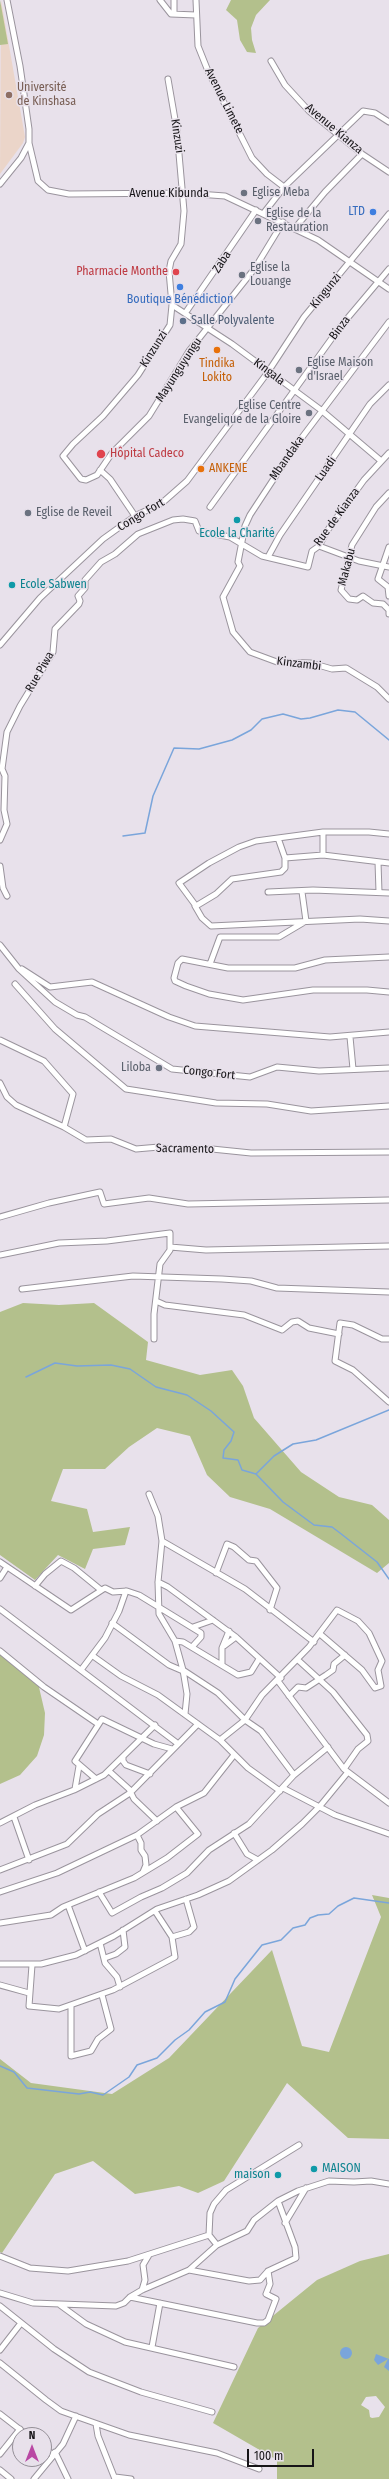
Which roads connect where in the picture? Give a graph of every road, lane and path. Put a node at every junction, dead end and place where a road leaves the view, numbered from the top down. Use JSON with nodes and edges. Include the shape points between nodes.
{"nodes":[{"id":1,"x":7,"y":0,"type":"edge"},
{"id":2,"x":160,"y":0,"type":"edge"},
{"id":3,"x":174,"y":0,"type":"edge"},
{"id":4,"x":196,"y":0,"type":"edge"},
{"id":5,"x":174,"y":14,"type":"junction"},
{"id":6,"x":196,"y":15,"type":"junction"},
{"id":7,"x":271,"y":61,"type":"dead end"},
{"id":8,"x":168,"y":79,"type":"dead end"},
{"id":9,"x":389,"y":122,"type":"edge"},
{"id":10,"x":338,"y":134,"type":"junction"},
{"id":11,"x":29,"y":143,"type":"junction"},
{"id":12,"x":362,"y":154,"type":"junction"},
{"id":13,"x":389,"y":172,"type":"edge"},
{"id":14,"x":0,"y":184,"type":"edge"},
{"id":15,"x":284,"y":187,"type":"junction"},
{"id":16,"x":184,"y":193,"type":"junction"},
{"id":17,"x":256,"y":210,"type":"junction"},
{"id":18,"x":263,"y":214,"type":"junction"},
{"id":19,"x":389,"y":214,"type":"edge"},
{"id":20,"x":283,"y":222,"type":"junction"},
{"id":21,"x":295,"y":228,"type":"junction"},
{"id":22,"x":350,"y":261,"type":"junction"},
{"id":23,"x":389,"y":269,"type":"edge"},
{"id":24,"x":378,"y":281,"type":"junction"},
{"id":25,"x":389,"y":289,"type":"edge"},
{"id":26,"x":172,"y":305,"type":"junction"},
{"id":27,"x":186,"y":312,"type":"junction"},
{"id":28,"x":389,"y":322,"type":"edge"},
{"id":29,"x":207,"y":327,"type":"junction"},
{"id":30,"x":268,"y":372,"type":"junction"},
{"id":31,"x":389,"y":385,"type":"edge"},
{"id":32,"x":294,"y":391,"type":"junction"},
{"id":33,"x":321,"y":410,"type":"junction"},
{"id":34,"x":350,"y":434,"type":"junction"},
{"id":35,"x":389,"y":453,"type":"edge"},
{"id":36,"x":63,"y":456,"type":"joint"},
{"id":37,"x":380,"y":460,"type":"junction"},
{"id":38,"x":100,"y":470,"type":"junction"},
{"id":39,"x":389,"y":493,"type":"edge"},
{"id":40,"x":210,"y":507,"type":"dead end"},
{"id":41,"x":135,"y":516,"type":"junction"},
{"id":42,"x":242,"y":543,"type":"junction"},
{"id":43,"x":319,"y":546,"type":"junction"},
{"id":44,"x":389,"y":547,"type":"edge"},
{"id":45,"x":268,"y":557,"type":"junction"},
{"id":46,"x":348,"y":557,"type":"junction"},
{"id":47,"x":382,"y":565,"type":"junction"},
{"id":48,"x":389,"y":567,"type":"edge"},
{"id":49,"x":389,"y":596,"type":"edge"},
{"id":50,"x":389,"y":614,"type":"edge"},
{"id":51,"x":0,"y":646,"type":"edge"},
{"id":52,"x":389,"y":698,"type":"edge"},
{"id":53,"x":323,"y":832,"type":"junction"},
{"id":54,"x":389,"y":834,"type":"edge"},
{"id":55,"x":278,"y":838,"type":"junction"},
{"id":56,"x":0,"y":840,"type":"edge"},
{"id":57,"x":323,"y":855,"type":"junction"},
{"id":58,"x":285,"y":858,"type":"junction"},
{"id":59,"x":378,"y":862,"type":"junction"},
{"id":60,"x":389,"y":863,"type":"edge"},
{"id":61,"x":0,"y":866,"type":"edge"},
{"id":62,"x":268,"y":892,"type":"dead end"},
{"id":63,"x":302,"y":892,"type":"junction"},
{"id":64,"x":379,"y":892,"type":"junction"},
{"id":65,"x":389,"y":893,"type":"edge"},
{"id":66,"x":7,"y":896,"type":"dead end"},
{"id":67,"x":195,"y":906,"type":"junction"},
{"id":68,"x":306,"y":921,"type":"junction"},
{"id":69,"x":389,"y":921,"type":"edge"},
{"id":70,"x":0,"y":945,"type":"edge"},
{"id":71,"x":389,"y":957,"type":"edge"},
{"id":72,"x":210,"y":964,"type":"junction"},
{"id":73,"x":19,"y":969,"type":"junction"},
{"id":74,"x":15,"y":984,"type":"dead end"},
{"id":75,"x":389,"y":992,"type":"edge"},
{"id":76,"x":389,"y":1032,"type":"edge"},
{"id":77,"x":350,"y":1037,"type":"junction"},
{"id":78,"x":0,"y":1040,"type":"edge"},
{"id":79,"x":389,"y":1068,"type":"edge"},
{"id":80,"x":353,"y":1069,"type":"junction"},
{"id":81,"x":0,"y":1084,"type":"edge"},
{"id":82,"x":389,"y":1106,"type":"edge"},
{"id":83,"x":64,"y":1127,"type":"junction"},
{"id":84,"x":389,"y":1152,"type":"edge"},
{"id":85,"x":389,"y":1200,"type":"edge"},
{"id":86,"x":0,"y":1217,"type":"edge"},
{"id":87,"x":389,"y":1246,"type":"edge"},
{"id":88,"x":170,"y":1247,"type":"junction"},
{"id":89,"x":0,"y":1255,"type":"edge"},
{"id":90,"x":160,"y":1277,"type":"junction"},
{"id":91,"x":22,"y":1289,"type":"dead end"},
{"id":92,"x":389,"y":1292,"type":"edge"},
{"id":93,"x":156,"y":1301,"type":"junction"},
{"id":94,"x":339,"y":1334,"type":"junction"},
{"id":95,"x":154,"y":1339,"type":"dead end"},
{"id":96,"x":389,"y":1339,"type":"edge"},
{"id":97,"x":389,"y":1402,"type":"edge"},
{"id":98,"x":149,"y":1494,"type":"dead end"},
{"id":99,"x":162,"y":1541,"type":"junction"},
{"id":100,"x":0,"y":1562,"type":"edge"},
{"id":101,"x":6,"y":1567,"type":"junction"},
{"id":102,"x":216,"y":1573,"type":"junction"},
{"id":103,"x":0,"y":1578,"type":"edge"},
{"id":104,"x":158,"y":1582,"type":"junction"},
{"id":105,"x":35,"y":1586,"type":"junction"},
{"id":106,"x":101,"y":1590,"type":"junction"},
{"id":107,"x":126,"y":1591,"type":"junction"},
{"id":108,"x":158,"y":1607,"type":"junction"},
{"id":109,"x":0,"y":1609,"type":"edge"},
{"id":110,"x":270,"y":1610,"type":"junction"},
{"id":111,"x":213,"y":1620,"type":"junction"},
{"id":112,"x":112,"y":1623,"type":"junction"},
{"id":113,"x":193,"y":1627,"type":"junction"},
{"id":114,"x":229,"y":1631,"type":"junction"},
{"id":115,"x":320,"y":1634,"type":"junction"},
{"id":116,"x":236,"y":1636,"type":"junction"},
{"id":117,"x":175,"y":1641,"type":"junction"},
{"id":118,"x":314,"y":1642,"type":"junction"},
{"id":119,"x":223,"y":1646,"type":"junction"},
{"id":120,"x":192,"y":1647,"type":"junction"},
{"id":121,"x":0,"y":1652,"type":"edge"},
{"id":122,"x":93,"y":1656,"type":"junction"},
{"id":123,"x":345,"y":1656,"type":"junction"},
{"id":124,"x":259,"y":1659,"type":"junction"},
{"id":125,"x":298,"y":1660,"type":"junction"},
{"id":126,"x":222,"y":1665,"type":"junction"},
{"id":127,"x":81,"y":1670,"type":"junction"},
{"id":128,"x":183,"y":1670,"type":"junction"},
{"id":129,"x":279,"y":1679,"type":"junction"},
{"id":130,"x":320,"y":1679,"type":"junction"},
{"id":131,"x":289,"y":1696,"type":"junction"},
{"id":132,"x":184,"y":1714,"type":"junction"},
{"id":133,"x":246,"y":1720,"type":"junction"},
{"id":134,"x":98,"y":1724,"type":"junction"},
{"id":135,"x":198,"y":1724,"type":"junction"},
{"id":136,"x":156,"y":1725,"type":"junction"},
{"id":137,"x":141,"y":1738,"type":"junction"},
{"id":138,"x":220,"y":1740,"type":"junction"},
{"id":139,"x":177,"y":1743,"type":"junction"},
{"id":140,"x":328,"y":1747,"type":"junction"},
{"id":141,"x":172,"y":1749,"type":"junction"},
{"id":142,"x":234,"y":1755,"type":"junction"},
{"id":143,"x":123,"y":1757,"type":"junction"},
{"id":144,"x":79,"y":1766,"type":"junction"},
{"id":145,"x":109,"y":1771,"type":"junction"},
{"id":146,"x":346,"y":1771,"type":"junction"},
{"id":147,"x":150,"y":1774,"type":"junction"},
{"id":148,"x":294,"y":1775,"type":"junction"},
{"id":149,"x":96,"y":1779,"type":"junction"},
{"id":150,"x":74,"y":1790,"type":"junction"},
{"id":151,"x":281,"y":1790,"type":"junction"},
{"id":152,"x":130,"y":1793,"type":"junction"},
{"id":153,"x":389,"y":1803,"type":"edge"},
{"id":154,"x":320,"y":1806,"type":"junction"},
{"id":155,"x":176,"y":1807,"type":"junction"},
{"id":156,"x":14,"y":1817,"type":"junction"},
{"id":157,"x":157,"y":1821,"type":"junction"},
{"id":158,"x":0,"y":1823,"type":"edge"},
{"id":159,"x":234,"y":1832,"type":"junction"},
{"id":160,"x":389,"y":1834,"type":"edge"},
{"id":161,"x":137,"y":1835,"type":"junction"},
{"id":162,"x":29,"y":1860,"type":"junction"},
{"id":163,"x":258,"y":1860,"type":"junction"},
{"id":164,"x":0,"y":1870,"type":"edge"},
{"id":165,"x":142,"y":1872,"type":"junction"},
{"id":166,"x":0,"y":1892,"type":"edge"},
{"id":167,"x":100,"y":1892,"type":"junction"},
{"id":168,"x":186,"y":1899,"type":"junction"},
{"id":169,"x":68,"y":1905,"type":"junction"},
{"id":170,"x":155,"y":1910,"type":"junction"},
{"id":171,"x":0,"y":1923,"type":"edge"},
{"id":172,"x":123,"y":1930,"type":"junction"},
{"id":173,"x":172,"y":1938,"type":"junction"},
{"id":174,"x":100,"y":1943,"type":"junction"},
{"id":175,"x":85,"y":1951,"type":"junction"},
{"id":176,"x":105,"y":1958,"type":"junction"},
{"id":177,"x":0,"y":1964,"type":"edge"},
{"id":178,"x":32,"y":1965,"type":"junction"},
{"id":179,"x":0,"y":1985,"type":"edge"},
{"id":180,"x":120,"y":1987,"type":"junction"},
{"id":181,"x":29,"y":1993,"type":"junction"},
{"id":182,"x":102,"y":1995,"type":"junction"},
{"id":183,"x":71,"y":2006,"type":"junction"},
{"id":184,"x":299,"y":2145,"type":"dead end"},
{"id":185,"x":389,"y":2184,"type":"edge"},
{"id":186,"x":306,"y":2187,"type":"junction"},
{"id":187,"x":278,"y":2201,"type":"junction"},
{"id":188,"x":285,"y":2223,"type":"junction"},
{"id":189,"x":209,"y":2235,"type":"junction"},
{"id":190,"x":217,"y":2245,"type":"junction"},
{"id":191,"x":149,"y":2255,"type":"junction"},
{"id":192,"x":0,"y":2256,"type":"edge"},
{"id":193,"x":189,"y":2270,"type":"junction"},
{"id":194,"x":268,"y":2271,"type":"junction"},
{"id":195,"x":142,"y":2290,"type":"junction"},
{"id":196,"x":0,"y":2293,"type":"edge"},
{"id":197,"x":130,"y":2297,"type":"junction"},
{"id":198,"x":160,"y":2303,"type":"junction"},
{"id":199,"x":59,"y":2305,"type":"junction"},
{"id":200,"x":0,"y":2306,"type":"edge"},
{"id":201,"x":21,"y":2323,"type":"junction"},
{"id":202,"x":152,"y":2347,"type":"junction"},
{"id":203,"x":0,"y":2350,"type":"edge"},
{"id":204,"x":0,"y":2362,"type":"edge"},
{"id":205,"x":234,"y":2367,"type":"dead end"},
{"id":206,"x":212,"y":2412,"type":"dead end"},
{"id":207,"x":0,"y":2414,"type":"edge"},
{"id":208,"x":76,"y":2416,"type":"junction"},
{"id":209,"x":96,"y":2424,"type":"junction"},
{"id":210,"x":17,"y":2427,"type":"edge"},
{"id":211,"x":12,"y":2439,"type":"edge"},
{"id":212,"x":54,"y":2453,"type":"junction"},
{"id":213,"x":0,"y":2454,"type":"edge"},
{"id":214,"x":259,"y":2469,"type":"dead end"},
{"id":215,"x":0,"y":2470,"type":"edge"},
{"id":216,"x":38,"y":2476,"type":"edge"},
{"id":217,"x":115,"y":2478,"type":"edge"},
{"id":218,"x":11,"y":2479,"type":"edge"},
{"id":219,"x":34,"y":2479,"type":"edge"},
{"id":220,"x":68,"y":2479,"type":"edge"},
{"id":221,"x":131,"y":2479,"type":"edge"}],
"edges":[{"from":1,"to":11,"type":"street","name":"Avenue Kibunda","via":[[20,66]]},
{"from":2,"to":5,"type":"street","via":[[171,14]]},
{"from":3,"to":5,"type":"street"},
{"from":4,"to":6,"type":"street","name":"Avenue Limete"},
{"from":5,"to":6,"type":"street"},
{"from":6,"to":15,"type":"street","name":"Avenue Limete","via":[[198,46],[252,158]]},
{"from":7,"to":10,"type":"street","name":"Avenue Kianza","via":[[285,85],[309,111]]},
{"from":8,"to":16,"type":"street","name":"Kinzuzi"},
{"from":9,"to":10,"type":"street","via":[[375,113],[364,110]]},
{"from":10,"to":12,"type":"street","name":"Avenue Kianza"},
{"from":10,"to":15,"type":"street"},
{"from":11,"to":14,"type":"street","via":[[21,158]]},
{"from":11,"to":16,"type":"street","name":"Avenue Kibunda","via":[[38,181],[54,192]]},
{"from":12,"to":13,"type":"street","name":"Avenue Kianza"},
{"from":12,"to":21,"type":"street"},
{"from":15,"to":18,"type":"street"},
{"from":16,"to":17,"type":"street","name":"Avenue Kibunda","via":[[225,196]]},
{"from":16,"to":26,"type":"street","name":"Kinzunzi","via":[[184,228],[181,244],[171,261],[169,271]]},
{"from":17,"to":18,"type":"street","name":"Avenue Kibunda"},
{"from":17,"to":27,"type":"street","name":"Zaba"},
{"from":18,"to":20,"type":"street","name":"Avenue Kibunda"},
{"from":19,"to":22,"type":"street","name":"Kingunzi"},
{"from":20,"to":21,"type":"street","name":"Avenue Kibunda"},
{"from":20,"to":29,"type":"street","name":"Mayunguyungu","via":[[255,268]]},
{"from":21,"to":22,"type":"street","name":"Avenue Kibunda"},
{"from":22,"to":24,"type":"street","name":"Avenue Kibunda"},
{"from":22,"to":30,"type":"street","name":"Kingunzi","via":[[304,318]]},
{"from":23,"to":24,"type":"street","name":"Binza"},
{"from":24,"to":25,"type":"street","name":"Avenue Kibunda"},
{"from":24,"to":32,"type":"street","name":"Binza","via":[[340,327]]},
{"from":26,"to":27,"type":"street","name":"Kingala"},
{"from":26,"to":36,"type":"street","name":"Kinzunzi","via":[[170,325],[147,362],[103,416]]},
{"from":27,"to":29,"type":"street","name":"Kingala"},
{"from":28,"to":33,"type":"street","name":"Mbandaka"},
{"from":29,"to":30,"type":"street","name":"Kingala"},
{"from":29,"to":38,"type":"street","name":"Mayunguyungu","via":[[176,370],[149,416],[112,453]]},
{"from":30,"to":32,"type":"street","name":"Kingala"},
{"from":30,"to":41,"type":"street","name":"Congo Fort","via":[[187,481],[162,503]]},
{"from":31,"to":34,"type":"street","name":"Luadi","via":[[370,404]]},
{"from":32,"to":33,"type":"street","name":"Kingala"},
{"from":32,"to":40,"type":"street","name":"Binza"},
{"from":33,"to":34,"type":"street","name":"Kingala"},
{"from":33,"to":42,"type":"street","name":"Mbandaka","via":[[250,515]]},
{"from":34,"to":37,"type":"street","name":"Kingala"},
{"from":34,"to":45,"type":"street","name":"Luadi","via":[[276,540]]},
{"from":35,"to":37,"type":"street","name":"Rue de Kianza"},
{"from":36,"to":38,"type":"street","name":"Mayunguyungu","via":[[84,480],[93,478]]},
{"from":37,"to":43,"type":"street","name":"Rue de Kianza","via":[[333,522]]},
{"from":38,"to":41,"type":"street","via":[[110,479]]},
{"from":39,"to":46,"type":"street","name":"Makabu","via":[[366,521]]},
{"from":41,"to":51,"type":"street","name":"Congo Fort","via":[[103,539],[52,587]]},
{"from":42,"to":45,"type":"street","name":"Rue de Kianza"},
{"from":42,"to":52,"type":"street","name":"Kinzambi","via":[[238,562],[240,566],[223,597],[232,632],[240,643],[252,654],[277,662],[311,663],[332,669],[346,668],[370,682]]},
{"from":42,"to":56,"type":"street","name":"Rue Piwa","via":[[226,536],[199,531],[195,522],[190,519],[173,520],[138,534],[89,574],[85,580],[85,588],[78,596],[79,604],[55,629],[53,652],[20,706],[8,732],[2,769],[7,824]]},
{"from":43,"to":45,"type":"street","name":"Rue de Kianza","via":[[312,551],[308,566]]},
{"from":43,"to":46,"type":"street"},
{"from":44,"to":47,"type":"street"},
{"from":46,"to":47,"type":"street"},
{"from":46,"to":50,"type":"street","name":"Makabu","via":[[341,586],[342,594],[349,599],[357,600],[363,596],[373,603],[383,604],[389,610]]},
{"from":47,"to":48,"type":"street"},
{"from":47,"to":49,"type":"street","via":[[378,579],[388,587]]},
{"from":53,"to":54,"type":"street"},
{"from":53,"to":55,"type":"street"},
{"from":53,"to":57,"type":"street"},
{"from":55,"to":58,"type":"street"},
{"from":55,"to":67,"type":"street","via":[[239,847],[179,883]]},
{"from":57,"to":58,"type":"street"},
{"from":57,"to":59,"type":"street"},
{"from":58,"to":67,"type":"street","via":[[283,871],[236,878]]},
{"from":59,"to":60,"type":"street"},
{"from":59,"to":64,"type":"street"},
{"from":61,"to":66,"type":"street","via":[[3,888]]},
{"from":62,"to":63,"type":"street"},
{"from":63,"to":64,"type":"street"},
{"from":63,"to":68,"type":"street"},
{"from":64,"to":65,"type":"street"},
{"from":67,"to":68,"type":"street","via":[[202,918],[211,926]]},
{"from":68,"to":69,"type":"street"},
{"from":68,"to":72,"type":"street","via":[[278,938],[220,937]]},
{"from":70,"to":73,"type":"street","name":"Congo Fort"},
{"from":71,"to":72,"type":"street","via":[[325,960],[295,968],[238,968]]},
{"from":72,"to":75,"type":"street","via":[[179,960],[175,981],[215,996],[243,1000],[313,990]]},
{"from":73,"to":77,"type":"street","via":[[50,987],[92,982],[196,1026]]},
{"from":73,"to":80,"type":"street","name":"Congo Fort","via":[[55,1002],[172,1069],[250,1077],[277,1067],[319,1071]]},
{"from":74,"to":82,"type":"street","via":[[55,1029],[126,1089],[216,1103],[267,1104],[315,1112]]},
{"from":76,"to":77,"type":"street"},
{"from":77,"to":80,"type":"street"},
{"from":78,"to":83,"type":"street","via":[[44,1061],[73,1094]]},
{"from":79,"to":80,"type":"street","name":"Congo Fort"},
{"from":81,"to":83,"type":"street","name":"Sacramento","via":[[7,1097],[16,1105]]},
{"from":83,"to":84,"type":"street","name":"Sacramento","via":[[86,1140],[111,1139],[136,1149],[159,1147],[168,1150],[212,1149],[251,1153]]},
{"from":85,"to":86,"type":"street","via":[[188,1204],[149,1198],[104,1204],[100,1192]]},
{"from":87,"to":88,"type":"street","via":[[206,1250]]},
{"from":88,"to":89,"type":"street","via":[[171,1235],[166,1233],[107,1241],[59,1243]]},
{"from":88,"to":90,"type":"street","via":[[160,1264]]},
{"from":90,"to":91,"type":"street","via":[[125,1276]]},
{"from":90,"to":92,"type":"street","via":[[249,1280],[277,1288]]},
{"from":90,"to":93,"type":"street"},
{"from":93,"to":94,"type":"street","via":[[166,1305],[244,1315],[282,1330],[292,1322],[298,1321],[309,1328]]},
{"from":93,"to":95,"type":"street"},
{"from":94,"to":96,"type":"street","via":[[340,1324],[354,1326],[382,1339]]},
{"from":94,"to":97,"type":"street","via":[[335,1361],[353,1370]]},
{"from":98,"to":99,"type":"street","via":[[158,1516]]},
{"from":99,"to":102,"type":"street"},
{"from":99,"to":104,"type":"street"},
{"from":100,"to":101,"type":"street"},
{"from":101,"to":103,"type":"street"},
{"from":101,"to":105,"type":"street"},
{"from":102,"to":110,"type":"street","via":[[258,1599]]},
{"from":102,"to":110,"type":"street","via":[[227,1544],[249,1560],[256,1561],[277,1588]]},
{"from":104,"to":108,"type":"street"},
{"from":104,"to":111,"type":"street"},
{"from":105,"to":106,"type":"street","via":[[72,1610]]},
{"from":105,"to":106,"type":"street","via":[[61,1561]]},
{"from":106,"to":107,"type":"street","via":[[105,1588],[112,1592]]},
{"from":107,"to":108,"type":"street","via":[[139,1595]]},
{"from":107,"to":112,"type":"street"},
{"from":108,"to":113,"type":"street"},
{"from":108,"to":117,"type":"street","via":[[161,1619]]},
{"from":109,"to":127,"type":"street"},
{"from":110,"to":118,"type":"street"},
{"from":111,"to":113,"type":"street"},
{"from":111,"to":114,"type":"street"},
{"from":112,"to":122,"type":"street"},
{"from":112,"to":128,"type":"street","via":[[169,1665]]},
{"from":113,"to":120,"type":"street","via":[[201,1636]]},
{"from":114,"to":116,"type":"street"},
{"from":114,"to":119,"type":"street"},
{"from":115,"to":118,"type":"street"},
{"from":115,"to":123,"type":"street"},
{"from":115,"to":123,"type":"street","via":[[337,1610],[363,1624],[382,1661],[378,1670],[381,1686],[375,1688],[362,1670]]},
{"from":116,"to":119,"type":"street"},
{"from":116,"to":124,"type":"street"},
{"from":117,"to":120,"type":"street","via":[[180,1640]]},
{"from":117,"to":128,"type":"street"},
{"from":118,"to":125,"type":"street"},
{"from":119,"to":126,"type":"street"},
{"from":120,"to":126,"type":"street"},
{"from":121,"to":134,"type":"street","via":[[44,1687]]},
{"from":122,"to":127,"type":"street"},
{"from":122,"to":132,"type":"street","via":[[121,1676],[158,1695]]},
{"from":123,"to":130,"type":"street","via":[[334,1664],[333,1670]]},
{"from":124,"to":126,"type":"street","via":[[251,1672],[238,1675]]},
{"from":124,"to":129,"type":"street"},
{"from":125,"to":129,"type":"street"},
{"from":125,"to":130,"type":"street"},
{"from":127,"to":136,"type":"street"},
{"from":128,"to":132,"type":"street","via":[[187,1694]]},
{"from":128,"to":133,"type":"street","via":[[218,1693]]},
{"from":129,"to":131,"type":"street"},
{"from":129,"to":133,"type":"street","via":[[262,1695]]},
{"from":130,"to":131,"type":"street","via":[[306,1688],[298,1687]]},
{"from":130,"to":146,"type":"street","via":[[350,1712],[368,1738],[366,1744],[358,1749]]},
{"from":131,"to":140,"type":"street"},
{"from":132,"to":135,"type":"street"},
{"from":133,"to":138,"type":"street"},
{"from":133,"to":148,"type":"street","via":[[261,1731]]},
{"from":134,"to":137,"type":"street","via":[[103,1719]]},
{"from":134,"to":144,"type":"street","via":[[75,1761]]},
{"from":135,"to":138,"type":"street"},
{"from":135,"to":139,"type":"street"},
{"from":136,"to":137,"type":"street"},
{"from":136,"to":139,"type":"street"},
{"from":137,"to":141,"type":"street"},
{"from":137,"to":143,"type":"street"},
{"from":138,"to":142,"type":"street"},
{"from":139,"to":141,"type":"street"},
{"from":140,"to":146,"type":"street"},
{"from":140,"to":148,"type":"street"},
{"from":141,"to":147,"type":"street"},
{"from":142,"to":151,"type":"street","via":[[254,1773]]},
{"from":142,"to":155,"type":"street","via":[[204,1793]]},
{"from":143,"to":145,"type":"street"},
{"from":143,"to":147,"type":"street","via":[[122,1762],[126,1765]]},
{"from":144,"to":149,"type":"street"},
{"from":144,"to":150,"type":"street"},
{"from":145,"to":149,"type":"street"},
{"from":145,"to":152,"type":"street","via":[[129,1789]]},
{"from":146,"to":153,"type":"street"},
{"from":146,"to":154,"type":"street"},
{"from":147,"to":152,"type":"street"},
{"from":148,"to":151,"type":"street"},
{"from":149,"to":150,"type":"street"},
{"from":150,"to":156,"type":"street","via":[[35,1805]]},
{"from":151,"to":154,"type":"street"},
{"from":151,"to":159,"type":"street","via":[[249,1824]]},
{"from":152,"to":157,"type":"street"},
{"from":152,"to":162,"type":"street","via":[[98,1814],[67,1844]]},
{"from":154,"to":160,"type":"street","via":[[335,1815]]},
{"from":154,"to":163,"type":"street"},
{"from":155,"to":157,"type":"street"},
{"from":155,"to":165,"type":"street","via":[[198,1835]]},
{"from":156,"to":158,"type":"street"},
{"from":156,"to":162,"type":"street"},
{"from":157,"to":161,"type":"street"},
{"from":159,"to":163,"type":"street","via":[[247,1854]]},
{"from":159,"to":167,"type":"street","via":[[209,1850],[187,1873],[112,1913]]},
{"from":161,"to":165,"type":"street","via":[[146,1856],[146,1865]]},
{"from":161,"to":166,"type":"street","via":[[57,1873]]},
{"from":162,"to":164,"type":"street"},
{"from":163,"to":168,"type":"street","via":[[229,1881]]},
{"from":165,"to":167,"type":"street"},
{"from":167,"to":169,"type":"street"},
{"from":168,"to":170,"type":"street"},
{"from":168,"to":173,"type":"street","via":[[194,1927],[189,1932]]},
{"from":169,"to":171,"type":"street","via":[[48,1916]]},
{"from":169,"to":175,"type":"street"},
{"from":170,"to":172,"type":"street"},
{"from":170,"to":173,"type":"street"},
{"from":172,"to":174,"type":"street"},
{"from":172,"to":176,"type":"street","via":[[125,1947]]},
{"from":173,"to":180,"type":"street","via":[[175,1958]]},
{"from":174,"to":175,"type":"street"},
{"from":174,"to":176,"type":"street"},
{"from":175,"to":178,"type":"street","via":[[60,1960]]},
{"from":176,"to":180,"type":"street"},
{"from":177,"to":178,"type":"street"},
{"from":178,"to":181,"type":"street"},
{"from":179,"to":181,"type":"street"},
{"from":180,"to":182,"type":"street"},
{"from":181,"to":183,"type":"street","via":[[29,2006],[47,2009]]},
{"from":182,"to":183,"type":"street"},
{"from":182,"to":183,"type":"street","via":[[111,2029],[98,2039],[90,2051],[70,2056]]},
{"from":184,"to":189,"type":"street","via":[[226,2190],[210,2213]]},
{"from":185,"to":186,"type":"street","via":[[371,2181],[329,2181]]},
{"from":186,"to":187,"type":"street"},
{"from":186,"to":188,"type":"street"},
{"from":187,"to":188,"type":"street"},
{"from":187,"to":190,"type":"street","via":[[254,2220],[247,2231]]},
{"from":188,"to":194,"type":"street","via":[[297,2256]]},
{"from":189,"to":190,"type":"street"},
{"from":189,"to":191,"type":"street"},
{"from":190,"to":193,"type":"street"},
{"from":191,"to":192,"type":"street","via":[[122,2263],[68,2271],[30,2268]]},
{"from":191,"to":195,"type":"street","via":[[144,2265],[145,2280]]},
{"from":193,"to":194,"type":"street","via":[[249,2281],[260,2280]]},
{"from":193,"to":195,"type":"street"},
{"from":194,"to":198,"type":"street","via":[[270,2284],[266,2294],[276,2298],[268,2320],[264,2322],[257,2323]]},
{"from":195,"to":197,"type":"street"},
{"from":196,"to":199,"type":"street","via":[[34,2303]]},
{"from":197,"to":198,"type":"street"},
{"from":197,"to":199,"type":"street","via":[[116,2306]]},
{"from":198,"to":202,"type":"street"},
{"from":199,"to":202,"type":"street","via":[[72,2316],[100,2331],[125,2342]]},
{"from":200,"to":201,"type":"street"},
{"from":201,"to":203,"type":"street"},
{"from":201,"to":206,"type":"street","via":[[89,2372],[141,2392]]},
{"from":202,"to":205,"type":"street"},
{"from":204,"to":208,"type":"street","via":[[61,2411]]},
{"from":207,"to":210,"type":"street"},
{"from":208,"to":209,"type":"street"},
{"from":208,"to":212,"type":"street","via":[[66,2438]]},
{"from":209,"to":214,"type":"street","via":[[129,2435],[217,2453]]},
{"from":209,"to":217,"type":"street","via":[[98,2436]]},
{"from":211,"to":213,"type":"street"},
{"from":212,"to":216,"type":"street"},
{"from":212,"to":220,"type":"street"},
{"from":215,"to":218,"type":"street"},
{"from":216,"to":219,"type":"street"},
{"from":217,"to":221,"type":"street"}]}
